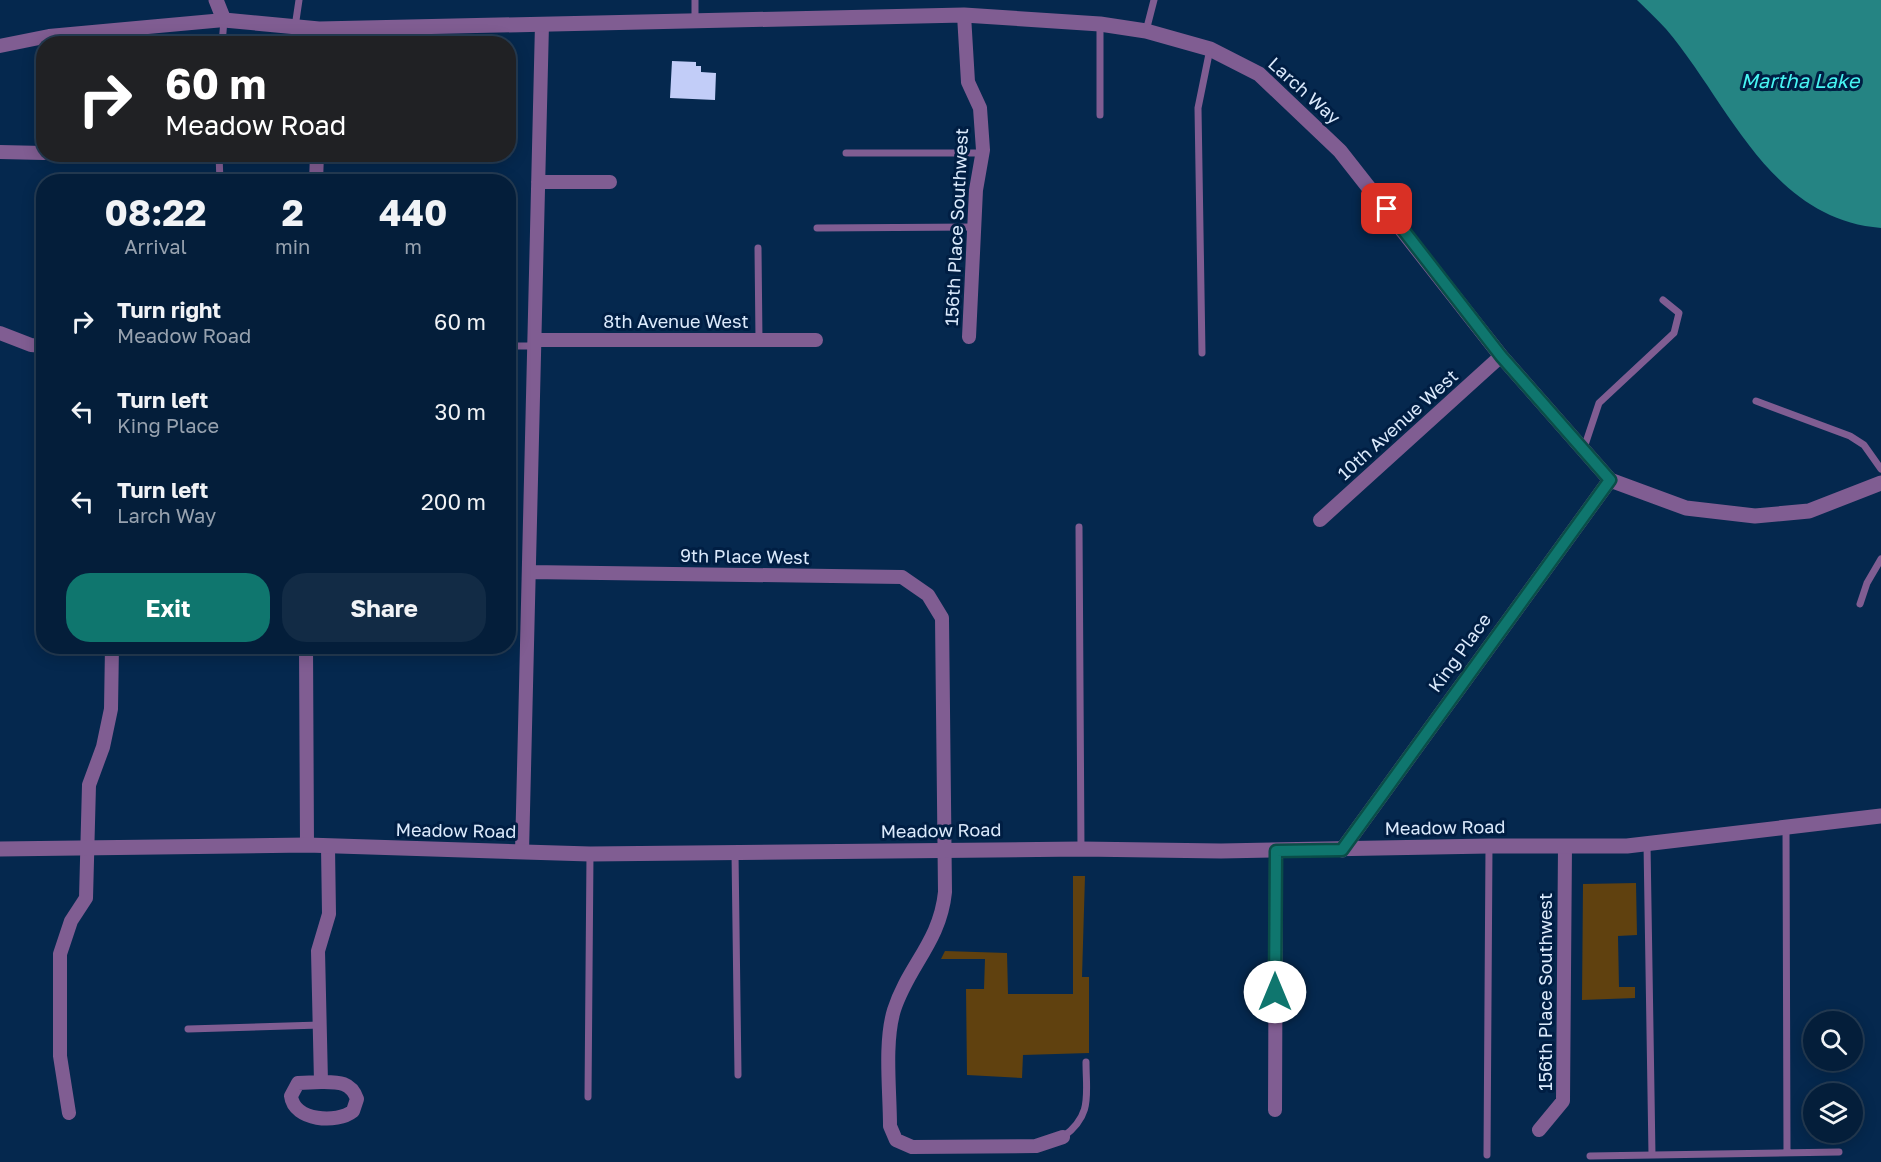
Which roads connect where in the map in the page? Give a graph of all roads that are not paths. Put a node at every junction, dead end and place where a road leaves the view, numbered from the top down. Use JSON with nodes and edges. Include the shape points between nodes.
{"nodes":[{"id":1,"x":216,"y":0,"type":"edge"},
{"id":2,"x":299,"y":0,"type":"edge"},
{"id":3,"x":695,"y":0,"type":"edge"},
{"id":4,"x":1154,"y":0,"type":"edge"},
{"id":5,"x":964,"y":15,"type":"junction"},
{"id":6,"x":224,"y":20,"type":"junction"},
{"id":7,"x":695,"y":21,"type":"junction"},
{"id":8,"x":542,"y":24,"type":"junction"},
{"id":9,"x":1100,"y":24,"type":"junction"},
{"id":10,"x":295,"y":27,"type":"junction"},
{"id":11,"x":1146,"y":31,"type":"junction"},
{"id":12,"x":49,"y":36,"type":"edge"},
{"id":13,"x":223,"y":36,"type":"edge"},
{"id":14,"x":319,"y":36,"type":"edge"},
{"id":15,"x":36,"y":39,"type":"edge"},
{"id":16,"x":0,"y":46,"type":"edge"},
{"id":17,"x":1210,"y":49,"type":"junction"},
{"id":18,"x":1101,"y":115,"type":"dead end"},
{"id":19,"x":0,"y":152,"type":"edge"},
{"id":20,"x":36,"y":153,"type":"edge"},
{"id":21,"x":846,"y":153,"type":"dead end"},
{"id":22,"x":982,"y":153,"type":"junction"},
{"id":23,"x":538,"y":182,"type":"junction"},
{"id":24,"x":610,"y":182,"type":"dead end"},
{"id":25,"x":974,"y":227,"type":"junction"},
{"id":26,"x":817,"y":228,"type":"dead end"},
{"id":27,"x":758,"y":248,"type":"dead end"},
{"id":28,"x":1663,"y":300,"type":"dead end"},
{"id":29,"x":0,"y":333,"type":"edge"},
{"id":30,"x":969,"y":337,"type":"dead end"},
{"id":31,"x":759,"y":340,"type":"junction"},
{"id":32,"x":816,"y":340,"type":"dead end"},
{"id":33,"x":535,"y":343,"type":"junction"},
{"id":34,"x":36,"y":345,"type":"edge"},
{"id":35,"x":516,"y":345,"type":"edge"},
{"id":36,"x":1202,"y":353,"type":"dead end"},
{"id":37,"x":1501,"y":356,"type":"junction"},
{"id":38,"x":1756,"y":401,"type":"dead end"},
{"id":39,"x":1583,"y":450,"type":"junction"},
{"id":40,"x":1881,"y":469,"type":"edge"},
{"id":41,"x":1610,"y":480,"type":"junction"},
{"id":42,"x":1881,"y":483,"type":"edge"},
{"id":43,"x":1320,"y":520,"type":"dead end"},
{"id":44,"x":1079,"y":527,"type":"dead end"},
{"id":45,"x":1881,"y":559,"type":"edge"},
{"id":46,"x":529,"y":572,"type":"junction"},
{"id":47,"x":1860,"y":604,"type":"dead end"},
{"id":48,"x":112,"y":654,"type":"edge"},
{"id":49,"x":306,"y":654,"type":"edge"},
{"id":50,"x":1881,"y":816,"type":"edge"},
{"id":51,"x":1786,"y":828,"type":"junction"},
{"id":52,"x":1647,"y":844,"type":"junction"},
{"id":53,"x":307,"y":845,"type":"junction"},
{"id":54,"x":1489,"y":846,"type":"junction"},
{"id":55,"x":1565,"y":846,"type":"junction"},
{"id":56,"x":328,"y":848,"type":"junction"},
{"id":57,"x":0,"y":849,"type":"edge"},
{"id":58,"x":88,"y":849,"type":"junction"},
{"id":59,"x":1081,"y":849,"type":"junction"},
{"id":60,"x":1342,"y":850,"type":"junction"},
{"id":61,"x":945,"y":851,"type":"junction"},
{"id":62,"x":1276,"y":851,"type":"junction"},
{"id":63,"x":522,"y":852,"type":"junction"},
{"id":64,"x":735,"y":853,"type":"junction"},
{"id":65,"x":590,"y":854,"type":"junction"},
{"id":66,"x":321,"y":1025,"type":"junction"},
{"id":67,"x":188,"y":1029,"type":"dead end"},
{"id":68,"x":1086,"y":1062,"type":"dead end"},
{"id":69,"x":738,"y":1075,"type":"dead end"},
{"id":70,"x":321,"y":1082,"type":"junction"},
{"id":71,"x":588,"y":1096,"type":"dead end"},
{"id":72,"x":1275,"y":1110,"type":"dead end"},
{"id":73,"x":69,"y":1113,"type":"dead end"},
{"id":74,"x":1539,"y":1130,"type":"dead end"},
{"id":75,"x":1064,"y":1137,"type":"joint"},
{"id":76,"x":1839,"y":1152,"type":"dead end"},
{"id":77,"x":1787,"y":1153,"type":"junction"},
{"id":78,"x":1487,"y":1155,"type":"dead end"},
{"id":79,"x":1652,"y":1155,"type":"junction"},
{"id":80,"x":1590,"y":1156,"type":"dead end"}],
"edges":[{"from":1,"to":6,"type":"street"},
{"from":2,"to":10,"type":"lane"},
{"from":3,"to":7,"type":"lane"},
{"from":4,"to":11,"type":"lane"},
{"from":5,"to":7,"type":"street","name":"Larch Way"},
{"from":5,"to":9,"type":"street","name":"Larch Way"},
{"from":5,"to":22,"type":"street","name":"156th Place Southwest","via":[[968,82],[980,108]]},
{"from":6,"to":10,"type":"street","name":"Larch Way"},
{"from":6,"to":12,"type":"street","name":"Larch Way"},
{"from":6,"to":13,"type":"lane"},
{"from":7,"to":8,"type":"street","name":"Larch Way"},
{"from":8,"to":14,"type":"street","name":"Larch Way"},
{"from":8,"to":23,"type":"street"},
{"from":9,"to":11,"type":"street","name":"Larch Way"},
{"from":9,"to":18,"type":"lane"},
{"from":10,"to":14,"type":"street","name":"Larch Way"},
{"from":11,"to":17,"type":"street","name":"Larch Way"},
{"from":15,"to":16,"type":"street","name":"Larch Way"},
{"from":17,"to":36,"type":"lane","via":[[1198,108]]},
{"from":17,"to":37,"type":"street","name":"Larch Way","via":[[1259,74],[1340,151]]},
{"from":19,"to":20,"type":"street"},
{"from":21,"to":22,"type":"lane"},
{"from":22,"to":25,"type":"street","name":"156th Place Southwest"},
{"from":23,"to":24,"type":"street"},
{"from":23,"to":33,"type":"street"},
{"from":25,"to":26,"type":"lane"},
{"from":25,"to":30,"type":"street","name":"156th Place Southwest"},
{"from":27,"to":31,"type":"lane"},
{"from":28,"to":39,"type":"lane","via":[[1679,313],[1674,333],[1599,403]]},
{"from":29,"to":34,"type":"street"},
{"from":31,"to":32,"type":"street","name":"8th Avenue West"},
{"from":31,"to":33,"type":"street","name":"8th Avenue West"},
{"from":33,"to":35,"type":"lane"},
{"from":33,"to":46,"type":"street"},
{"from":37,"to":39,"type":"street","name":"Larch Way"},
{"from":37,"to":43,"type":"street","name":"10th Avenue West"},
{"from":38,"to":40,"type":"lane","via":[[1850,436],[1864,445]]},
{"from":39,"to":41,"type":"street","name":"Larch Way"},
{"from":41,"to":42,"type":"street","name":"Larch Way","via":[[1686,508],[1755,516],[1809,511]]},
{"from":41,"to":60,"type":"street","name":"King Place"},
{"from":44,"to":59,"type":"lane"},
{"from":45,"to":47,"type":"lane"},
{"from":46,"to":61,"type":"street","name":"9th Place West","via":[[903,577],[928,595],[942,618]]},
{"from":46,"to":63,"type":"street"},
{"from":48,"to":58,"type":"street","via":[[111,709],[103,747],[88,785]]},
{"from":49,"to":53,"type":"street"},
{"from":50,"to":51,"type":"street","name":"Meadow Road"},
{"from":51,"to":52,"type":"street","name":"Meadow Road"},
{"from":51,"to":77,"type":"lane"},
{"from":52,"to":55,"type":"street","name":"Meadow Road"},
{"from":52,"to":79,"type":"lane"},
{"from":53,"to":56,"type":"street","name":"Meadow Road"},
{"from":53,"to":58,"type":"street","name":"Meadow Road"},
{"from":54,"to":55,"type":"street","name":"Meadow Road"},
{"from":54,"to":60,"type":"street","name":"Meadow Road"},
{"from":54,"to":78,"type":"lane"},
{"from":55,"to":74,"type":"street","name":"156th Place Southwest","via":[[1563,1101]]},
{"from":56,"to":63,"type":"street","name":"Meadow Road"},
{"from":56,"to":66,"type":"street","via":[[329,914],[318,951]]},
{"from":57,"to":58,"type":"street","name":"Meadow Road"},
{"from":58,"to":73,"type":"street","via":[[86,898],[70,921],[60,954],[60,1056]]},
{"from":59,"to":61,"type":"street","name":"Meadow Road"},
{"from":59,"to":62,"type":"street","name":"Meadow Road"},
{"from":60,"to":62,"type":"street","name":"Meadow Road"},
{"from":61,"to":64,"type":"street","name":"Meadow Road"},
{"from":61,"to":75,"type":"street","via":[[945,892],[938,927],[901,994],[891,1030],[890,1126],[896,1140],[912,1147],[1036,1146]]},
{"from":62,"to":72,"type":"street"},
{"from":63,"to":65,"type":"street","name":"Meadow Road"},
{"from":64,"to":65,"type":"street","name":"Meadow Road"},
{"from":64,"to":69,"type":"lane"},
{"from":65,"to":71,"type":"lane"},
{"from":66,"to":67,"type":"lane"},
{"from":66,"to":70,"type":"street"},
{"from":68,"to":75,"type":"lane","via":[[1086,1112]]},
{"from":70,"to":70,"type":"street","via":[[294,1087],[291,1096],[296,1108],[309,1116],[341,1117],[353,1111],[357,1099],[352,1089],[341,1082]]},
{"from":76,"to":77,"type":"lane"},
{"from":77,"to":79,"type":"lane"},
{"from":79,"to":80,"type":"lane"}]}
